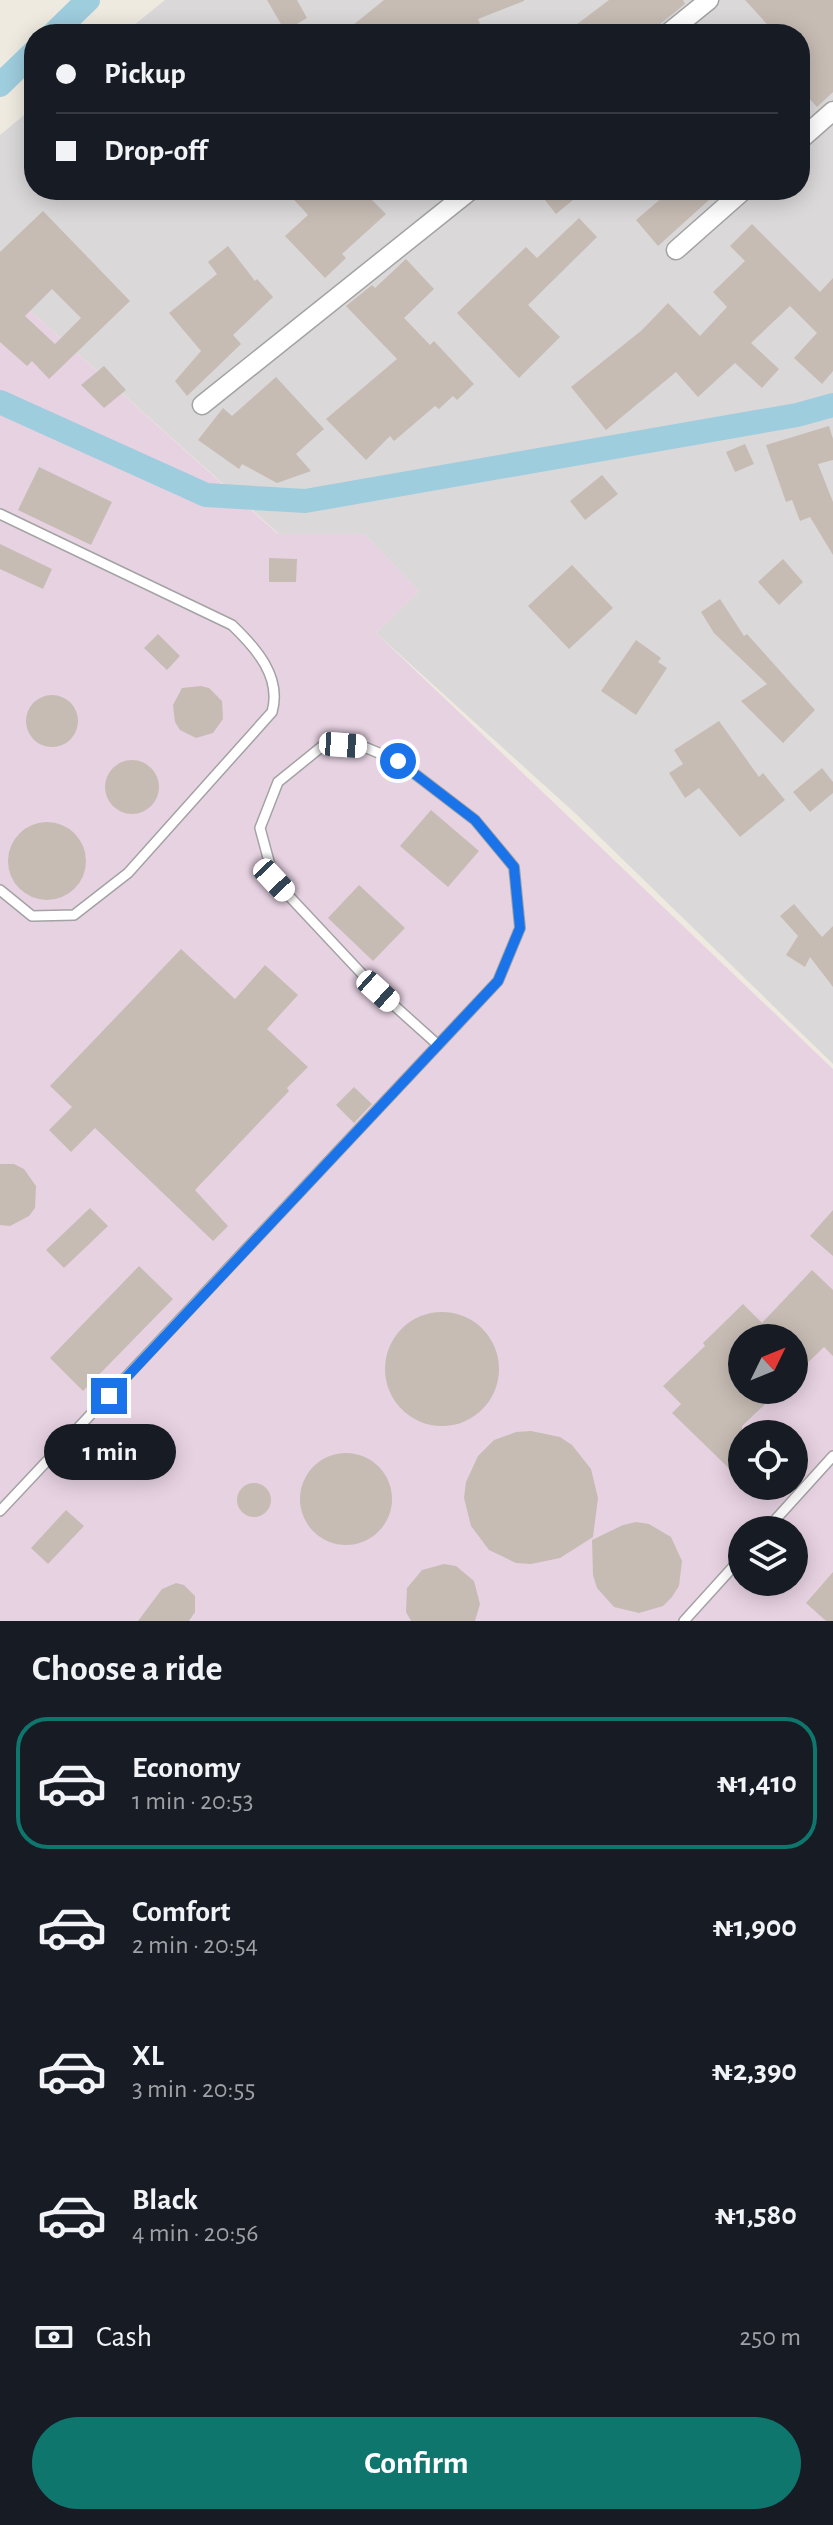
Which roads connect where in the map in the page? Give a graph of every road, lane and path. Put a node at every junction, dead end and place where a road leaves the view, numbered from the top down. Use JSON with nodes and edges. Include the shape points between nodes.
{"nodes":[{"id":1,"x":709,"y":0,"type":"edge"},
{"id":2,"x":679,"y":24,"type":"edge"},
{"id":3,"x":833,"y":111,"type":"edge"},
{"id":4,"x":810,"y":131,"type":"edge"},
{"id":5,"x":458,"y":200,"type":"edge"},
{"id":6,"x":733,"y":200,"type":"edge"},
{"id":7,"x":676,"y":250,"type":"dead end"},
{"id":8,"x":202,"y":405,"type":"dead end"},
{"id":9,"x":0,"y":514,"type":"edge"},
{"id":10,"x":0,"y":890,"type":"edge"},
{"id":11,"x":437,"y":1044,"type":"junction"},
{"id":12,"x":833,"y":1456,"type":"edge"},
{"id":13,"x":0,"y":1511,"type":"edge"},
{"id":14,"x":779,"y":1516,"type":"edge"},
{"id":15,"x":728,"y":1572,"type":"edge"},
{"id":16,"x":684,"y":1621,"type":"edge"}],
"edges":[{"from":1,"to":2,"type":"street"},
{"from":3,"to":4,"type":"street"},
{"from":5,"to":8,"type":"street"},
{"from":6,"to":7,"type":"street"},
{"from":9,"to":10,"type":"lane","via":[[232,625],[258,649],[277,695],[272,712],[128,873],[74,915],[32,916]]},
{"from":11,"to":11,"type":"lane","via":[[498,981],[520,928],[514,867],[475,820],[398,761],[362,746],[325,744],[278,782],[260,828],[274,880],[378,991]]},
{"from":11,"to":13,"type":"lane"},
{"from":12,"to":14,"type":"lane"},
{"from":15,"to":16,"type":"lane"}]}
